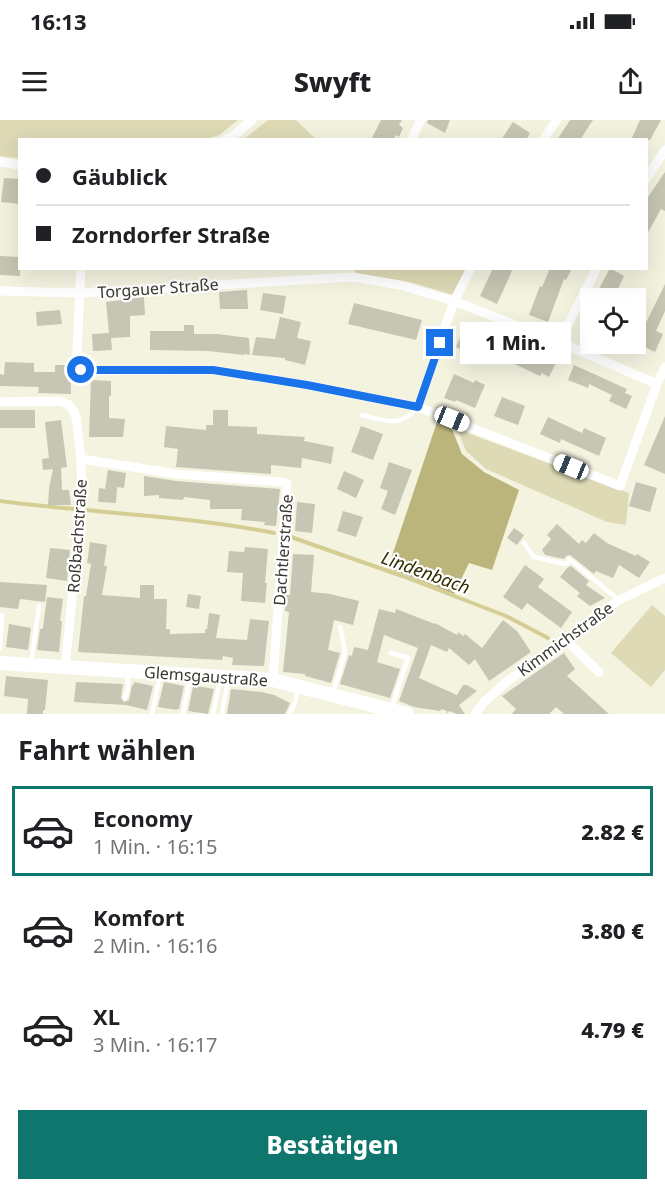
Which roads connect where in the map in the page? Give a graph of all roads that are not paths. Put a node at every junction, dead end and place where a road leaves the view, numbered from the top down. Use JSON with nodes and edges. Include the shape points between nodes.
{"nodes":[{"id":1,"x":252,"y":120,"type":"edge"},
{"id":2,"x":421,"y":120,"type":"edge"},
{"id":3,"x":557,"y":120,"type":"edge"},
{"id":4,"x":228,"y":138,"type":"edge"},
{"id":5,"x":412,"y":138,"type":"edge"},
{"id":6,"x":544,"y":138,"type":"edge"},
{"id":7,"x":665,"y":150,"type":"edge"},
{"id":8,"x":0,"y":162,"type":"edge"},
{"id":9,"x":18,"y":165,"type":"edge"},
{"id":10,"x":648,"y":176,"type":"edge"},
{"id":11,"x":81,"y":270,"type":"edge"},
{"id":12,"x":470,"y":270,"type":"edge"},
{"id":13,"x":596,"y":270,"type":"edge"},
{"id":14,"x":0,"y":291,"type":"edge"},
{"id":15,"x":79,"y":293,"type":"junction"},
{"id":16,"x":454,"y":301,"type":"junction"},
{"id":17,"x":559,"y":342,"type":"junction"},
{"id":18,"x":665,"y":367,"type":"edge"},
{"id":19,"x":657,"y":384,"type":"junction"},
{"id":20,"x":0,"y":402,"type":"edge"},
{"id":21,"x":418,"y":407,"type":"junction"},
{"id":22,"x":362,"y":415,"type":"dead end"},
{"id":23,"x":81,"y":459,"type":"junction"},
{"id":24,"x":524,"y":543,"type":"dead end"},
{"id":25,"x":665,"y":578,"type":"edge"},
{"id":26,"x":619,"y":600,"type":"junction"},
{"id":27,"x":39,"y":606,"type":"dead end"},
{"id":28,"x":0,"y":615,"type":"edge"},
{"id":29,"x":340,"y":627,"type":"dead end"},
{"id":30,"x":566,"y":640,"type":"junction"},
{"id":31,"x":0,"y":649,"type":"edge"},
{"id":32,"x":391,"y":653,"type":"dead end"},
{"id":33,"x":0,"y":663,"type":"edge"},
{"id":34,"x":31,"y":666,"type":"junction"},
{"id":35,"x":65,"y":667,"type":"junction"},
{"id":36,"x":126,"y":671,"type":"junction"},
{"id":37,"x":598,"y":672,"type":"dead end"},
{"id":38,"x":160,"y":673,"type":"junction"},
{"id":39,"x":191,"y":675,"type":"junction"},
{"id":40,"x":224,"y":677,"type":"junction"},
{"id":41,"x":273,"y":680,"type":"junction"},
{"id":42,"x":299,"y":686,"type":"junction"},
{"id":43,"x":332,"y":695,"type":"junction"},
{"id":44,"x":125,"y":698,"type":"dead end"},
{"id":45,"x":381,"y":710,"type":"edge"},
{"id":46,"x":152,"y":714,"type":"edge"},
{"id":47,"x":183,"y":714,"type":"edge"},
{"id":48,"x":213,"y":714,"type":"edge"},
{"id":49,"x":222,"y":714,"type":"edge"},
{"id":50,"x":289,"y":714,"type":"edge"},
{"id":51,"x":407,"y":714,"type":"edge"},
{"id":52,"x":474,"y":714,"type":"edge"}],
"edges":[{"from":1,"to":4,"type":"street"},
{"from":2,"to":5,"type":"street"},
{"from":3,"to":6,"type":"street"},
{"from":7,"to":10,"type":"street"},
{"from":8,"to":9,"type":"street"},
{"from":11,"to":15,"type":"street"},
{"from":12,"to":16,"type":"street"},
{"from":13,"to":17,"type":"street"},
{"from":14,"to":15,"type":"street","name":"Torgauer Straße"},
{"from":15,"to":16,"type":"street","name":"Torgauer Straße","via":[[353,277],[400,285]]},
{"from":15,"to":21,"type":"street","via":[[76,371],[213,370]]},
{"from":16,"to":17,"type":"street","name":"Torgauer Straße"},
{"from":16,"to":21,"type":"street"},
{"from":17,"to":19,"type":"street","name":"Torgauer Straße"},
{"from":18,"to":19,"type":"street"},
{"from":19,"to":21,"type":"street","via":[[620,486]]},
{"from":20,"to":23,"type":"street","name":"Roßbachstraße","via":[[68,404],[76,417]]},
{"from":21,"to":22,"type":"lane","via":[[412,415],[397,422]]},
{"from":23,"to":35,"type":"street","name":"Roßbachstraße","via":[[81,526]]},
{"from":23,"to":41,"type":"street","name":"Dachtlerstraße","via":[[177,474],[288,484]]},
{"from":24,"to":26,"type":"lane","via":[[534,557],[565,564],[570,560]]},
{"from":25,"to":26,"type":"street","name":"Kimmichstraße"},
{"from":26,"to":30,"type":"street","name":"Kimmichstraße"},
{"from":27,"to":34,"type":"lane"},
{"from":28,"to":31,"type":"lane"},
{"from":29,"to":43,"type":"lane","via":[[345,652]]},
{"from":30,"to":37,"type":"street"},
{"from":30,"to":52,"type":"street","name":"Kimmichstraße","via":[[508,680]]},
{"from":32,"to":45,"type":"lane","via":[[408,658]]},
{"from":33,"to":34,"type":"main road","name":"Glemsgaustraße"},
{"from":34,"to":35,"type":"main road","name":"Glemsgaustraße"},
{"from":35,"to":36,"type":"main road","name":"Glemsgaustraße"},
{"from":36,"to":38,"type":"main road","name":"Glemsgaustraße"},
{"from":36,"to":44,"type":"lane"},
{"from":38,"to":39,"type":"main road","name":"Glemsgaustraße"},
{"from":38,"to":46,"type":"lane"},
{"from":39,"to":40,"type":"main road","name":"Glemsgaustraße"},
{"from":39,"to":47,"type":"lane"},
{"from":40,"to":41,"type":"main road","name":"Glemsgaustraße"},
{"from":40,"to":48,"type":"lane"},
{"from":40,"to":49,"type":"lane"},
{"from":41,"to":42,"type":"main road","name":"Glemsgaustraße"},
{"from":42,"to":43,"type":"main road","name":"Glemsgaustraße"},
{"from":42,"to":50,"type":"lane"},
{"from":43,"to":45,"type":"main road","name":"Glemsgaustraße"},
{"from":45,"to":51,"type":"main road","name":"Glemsgaustraße"}]}
